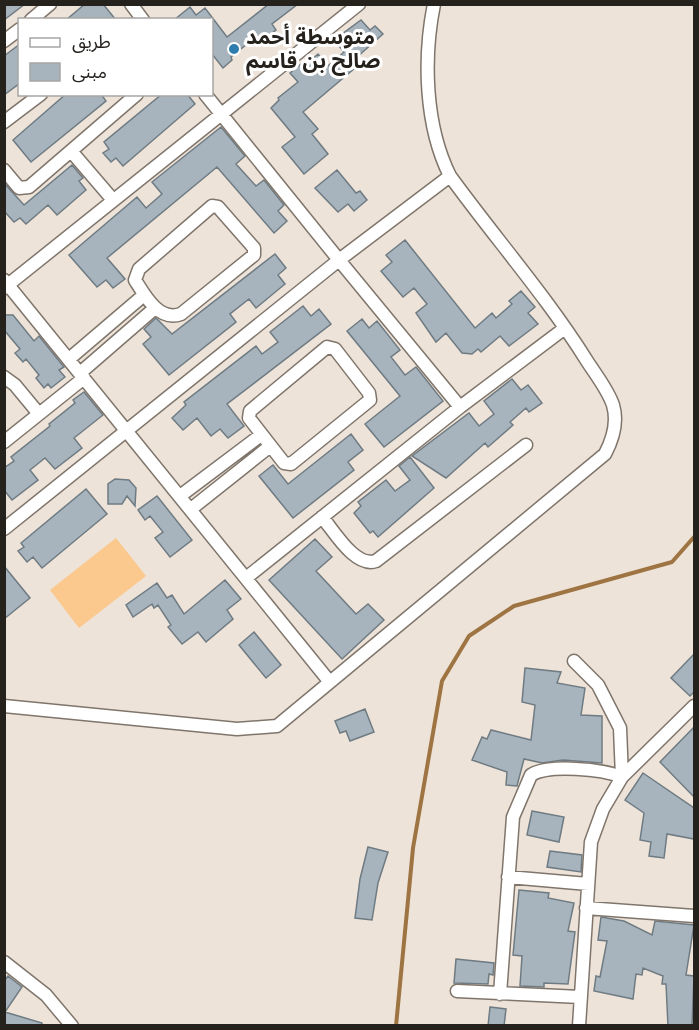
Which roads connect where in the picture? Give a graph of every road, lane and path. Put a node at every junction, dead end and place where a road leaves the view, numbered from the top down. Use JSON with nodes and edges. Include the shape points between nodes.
{"nodes":[{"id":1,"x":50,"y":4,"type":"edge"},
{"id":2,"x":131,"y":4,"type":"edge"},
{"id":3,"x":359,"y":4,"type":"edge"},
{"id":4,"x":434,"y":4,"type":"edge"},
{"id":5,"x":33,"y":18,"type":"edge"},
{"id":6,"x":142,"y":18,"type":"edge"},
{"id":7,"x":18,"y":30,"type":"edge"},
{"id":8,"x":4,"y":41,"type":"edge"},
{"id":9,"x":38,"y":96,"type":"edge"},
{"id":10,"x":207,"y":96,"type":"edge"},
{"id":11,"x":129,"y":97,"type":"edge"},
{"id":12,"x":221,"y":113,"type":"junction"},
{"id":13,"x":4,"y":122,"type":"edge"},
{"id":14,"x":71,"y":151,"type":"junction"},
{"id":15,"x":4,"y":170,"type":"edge"},
{"id":16,"x":450,"y":176,"type":"junction"},
{"id":17,"x":113,"y":200,"type":"junction"},
{"id":18,"x":339,"y":260,"type":"junction"},
{"id":19,"x":6,"y":284,"type":"edge"},
{"id":20,"x":144,"y":295,"type":"junction"},
{"id":21,"x":154,"y":308,"type":"junction"},
{"id":22,"x":565,"y":328,"type":"junction"},
{"id":23,"x":69,"y":359,"type":"junction"},
{"id":24,"x":82,"y":375,"type":"junction"},
{"id":25,"x":4,"y":377,"type":"edge"},
{"id":26,"x":460,"y":407,"type":"junction"},
{"id":27,"x":39,"y":414,"type":"junction"},
{"id":28,"x":126,"y":430,"type":"junction"},
{"id":29,"x":261,"y":435,"type":"junction"},
{"id":30,"x":4,"y":442,"type":"edge"},
{"id":31,"x":526,"y":446,"type":"dead end"},
{"id":32,"x":269,"y":447,"type":"junction"},
{"id":33,"x":180,"y":496,"type":"junction"},
{"id":34,"x":190,"y":509,"type":"junction"},
{"id":35,"x":322,"y":517,"type":"junction"},
{"id":36,"x":4,"y":529,"type":"edge"},
{"id":37,"x":246,"y":578,"type":"junction"},
{"id":38,"x":574,"y":661,"type":"dead end"},
{"id":39,"x":329,"y":681,"type":"junction"},
{"id":40,"x":4,"y":706,"type":"edge"},
{"id":41,"x":694,"y":706,"type":"edge"},
{"id":42,"x":621,"y":777,"type":"junction"},
{"id":43,"x":508,"y":877,"type":"junction"},
{"id":44,"x":588,"y":884,"type":"junction"},
{"id":45,"x":586,"y":908,"type":"junction"},
{"id":46,"x":694,"y":916,"type":"edge"},
{"id":47,"x":4,"y":962,"type":"edge"},
{"id":48,"x":457,"y":991,"type":"dead end"},
{"id":49,"x":500,"y":994,"type":"junction"},
{"id":50,"x":580,"y":997,"type":"junction"},
{"id":51,"x":72,"y":1026,"type":"edge"},
{"id":52,"x":579,"y":1026,"type":"edge"}],
"edges":[{"from":1,"to":5,"type":"street"},
{"from":2,"to":6,"type":"street"},
{"from":3,"to":12,"type":"street"},
{"from":4,"to":16,"type":"street","via":[[428,35],[431,112],[442,162]]},
{"from":7,"to":8,"type":"street"},
{"from":9,"to":13,"type":"street"},
{"from":10,"to":12,"type":"street"},
{"from":11,"to":14,"type":"street"},
{"from":12,"to":17,"type":"street"},
{"from":12,"to":18,"type":"street"},
{"from":14,"to":15,"type":"street","via":[[27,188],[19,188]]},
{"from":14,"to":17,"type":"street"},
{"from":16,"to":18,"type":"street"},
{"from":16,"to":22,"type":"street"},
{"from":17,"to":19,"type":"street"},
{"from":18,"to":26,"type":"street"},
{"from":18,"to":28,"type":"street"},
{"from":19,"to":23,"type":"street"},
{"from":20,"to":21,"type":"street"},
{"from":20,"to":21,"type":"street","via":[[134,278],[139,268],[212,206],[218,207],[254,248],[252,258],[181,315],[169,315]]},
{"from":20,"to":23,"type":"street"},
{"from":21,"to":24,"type":"street"},
{"from":22,"to":26,"type":"street"},
{"from":22,"to":39,"type":"street","via":[[613,406],[612,441],[605,454]]},
{"from":23,"to":24,"type":"street"},
{"from":24,"to":27,"type":"street"},
{"from":24,"to":28,"type":"street"},
{"from":25,"to":27,"type":"street"},
{"from":26,"to":35,"type":"street"},
{"from":27,"to":30,"type":"street"},
{"from":28,"to":33,"type":"street"},
{"from":28,"to":36,"type":"street"},
{"from":29,"to":32,"type":"street"},
{"from":29,"to":32,"type":"street","via":[[249,418],[252,407],[327,347],[335,349],[369,393],[368,404],[291,464],[284,463]]},
{"from":29,"to":33,"type":"street"},
{"from":31,"to":35,"type":"street","via":[[369,564],[359,560]]},
{"from":32,"to":34,"type":"street"},
{"from":33,"to":34,"type":"street"},
{"from":34,"to":37,"type":"street"},
{"from":35,"to":37,"type":"street"},
{"from":37,"to":39,"type":"street"},
{"from":38,"to":42,"type":"street","via":[[598,685],[620,728]]},
{"from":39,"to":40,"type":"street","via":[[277,726],[255,729]]},
{"from":41,"to":42,"type":"street"},
{"from":42,"to":43,"type":"street","via":[[604,770],[546,770],[531,775],[513,817]]},
{"from":42,"to":44,"type":"street","via":[[591,842]]},
{"from":43,"to":44,"type":"street"},
{"from":43,"to":49,"type":"street"},
{"from":44,"to":45,"type":"street"},
{"from":45,"to":46,"type":"street"},
{"from":45,"to":50,"type":"street"},
{"from":47,"to":51,"type":"street","via":[[46,995]]},
{"from":48,"to":49,"type":"street"},
{"from":49,"to":50,"type":"street"},
{"from":50,"to":52,"type":"street"}]}
